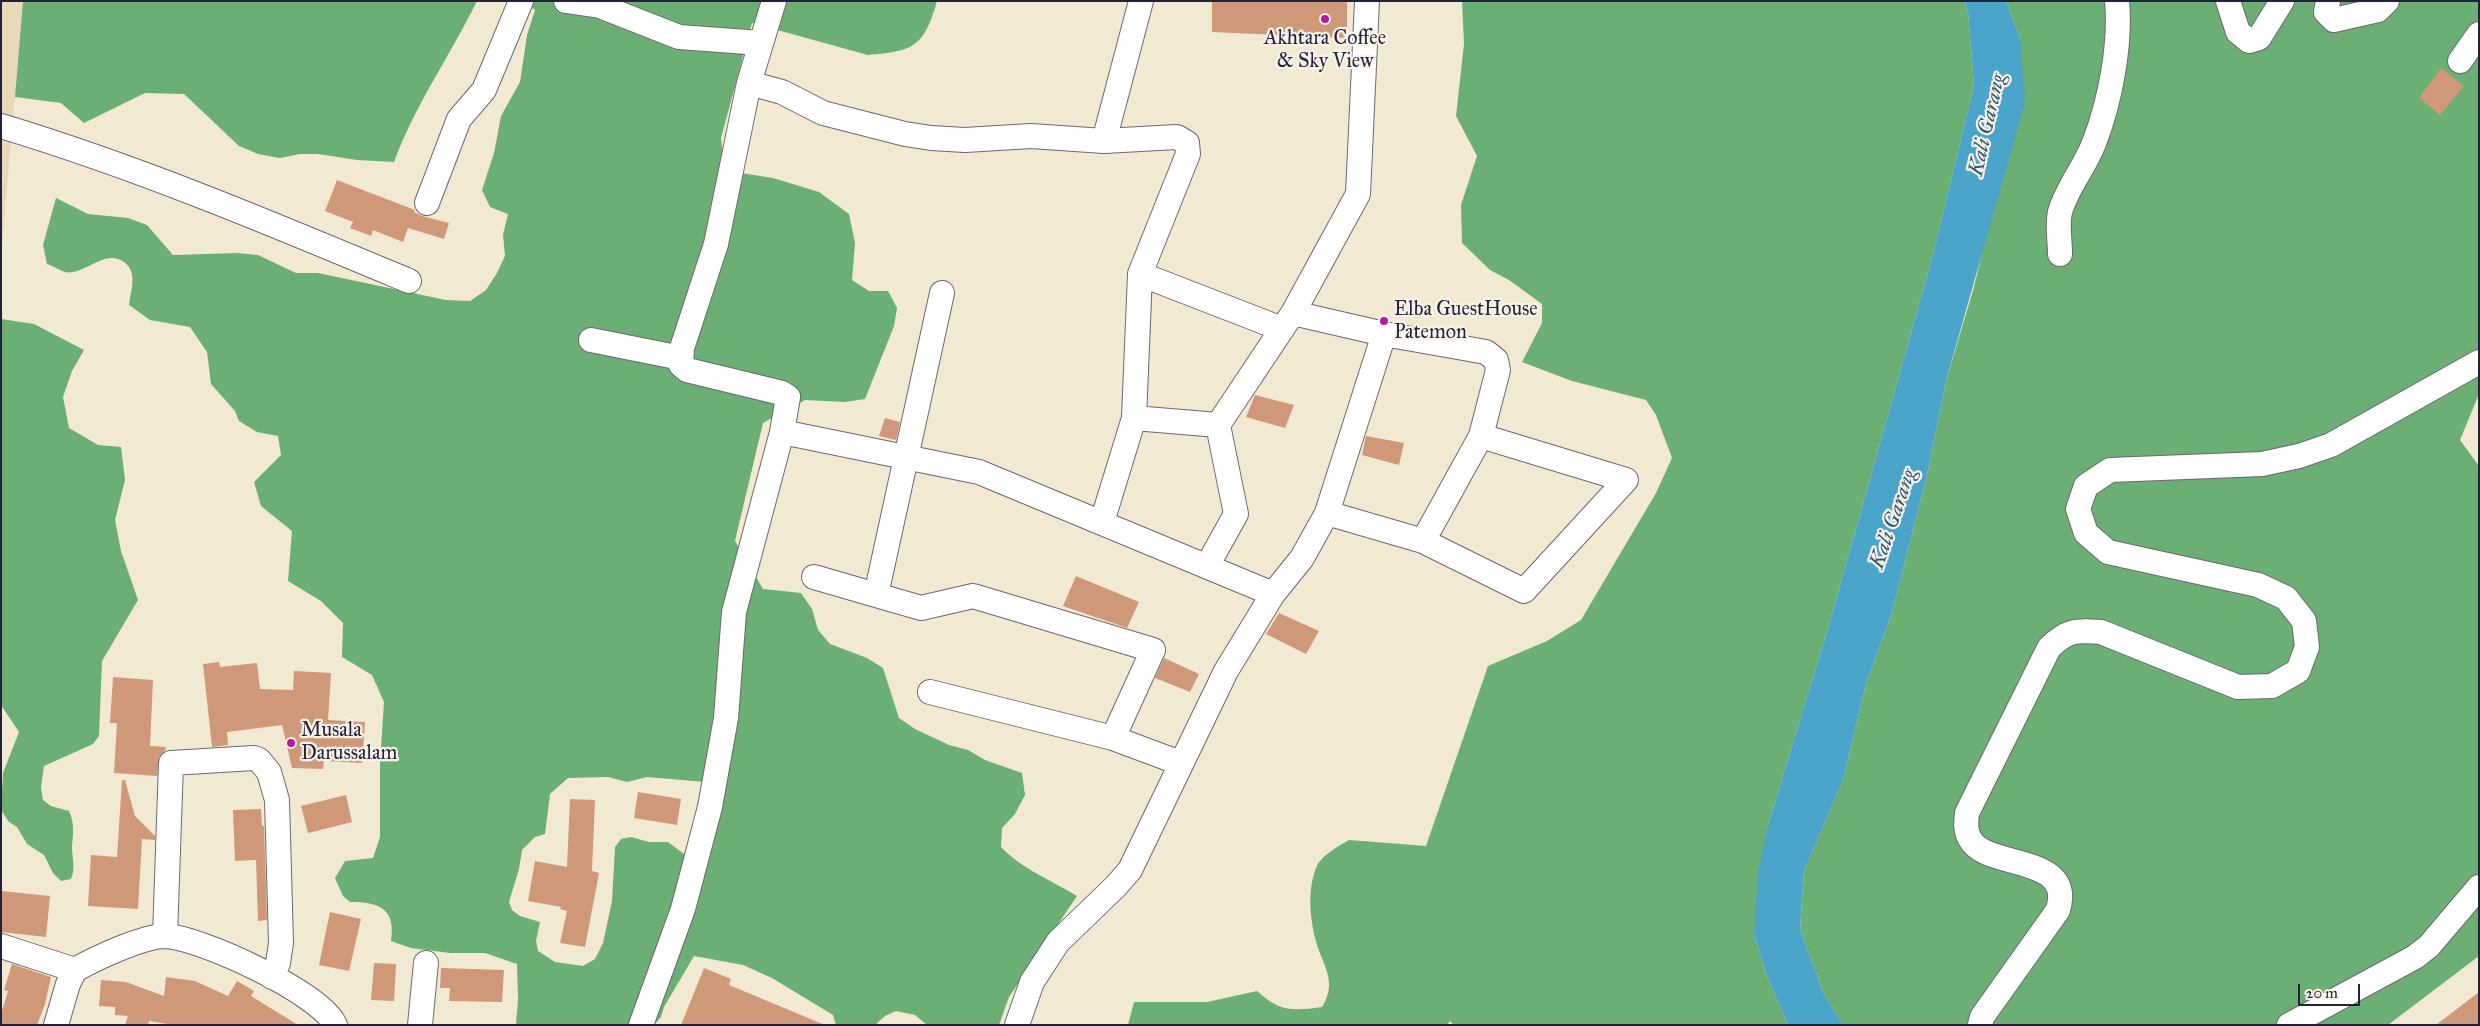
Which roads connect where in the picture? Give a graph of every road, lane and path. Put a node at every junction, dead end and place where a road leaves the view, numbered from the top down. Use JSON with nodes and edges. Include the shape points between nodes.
{"nodes":[{"id":1,"x":521,"y":1,"type":"edge"},
{"id":2,"x":566,"y":1,"type":"edge"},
{"id":3,"x":774,"y":1,"type":"edge"},
{"id":4,"x":1141,"y":1,"type":"edge"},
{"id":5,"x":1367,"y":1,"type":"edge"},
{"id":6,"x":2117,"y":1,"type":"edge"},
{"id":7,"x":2228,"y":1,"type":"edge"},
{"id":8,"x":2282,"y":1,"type":"edge"},
{"id":9,"x":2328,"y":1,"type":"edge"},
{"id":10,"x":2387,"y":1,"type":"edge"},
{"id":11,"x":2479,"y":34,"type":"edge"},
{"id":12,"x":761,"y":43,"type":"junction"},
{"id":13,"x":2460,"y":61,"type":"dead end"},
{"id":14,"x":749,"y":83,"type":"junction"},
{"id":15,"x":1,"y":126,"type":"edge"},
{"id":16,"x":1104,"y":141,"type":"junction"},
{"id":17,"x":427,"y":203,"type":"dead end"},
{"id":18,"x":2060,"y":254,"type":"dead end"},
{"id":19,"x":1140,"y":274,"type":"junction"},
{"id":20,"x":409,"y":281,"type":"dead end"},
{"id":21,"x":942,"y":293,"type":"dead end"},
{"id":22,"x":1288,"y":321,"type":"junction"},
{"id":23,"x":1384,"y":334,"type":"junction"},
{"id":24,"x":591,"y":340,"type":"dead end"},
{"id":25,"x":681,"y":358,"type":"junction"},
{"id":26,"x":2479,"y":362,"type":"edge"},
{"id":27,"x":1134,"y":418,"type":"junction"},
{"id":28,"x":1218,"y":425,"type":"junction"},
{"id":29,"x":782,"y":432,"type":"junction"},
{"id":30,"x":1481,"y":436,"type":"junction"},
{"id":31,"x":906,"y":457,"type":"junction"},
{"id":32,"x":1327,"y":513,"type":"junction"},
{"id":33,"x":1102,"y":522,"type":"junction"},
{"id":34,"x":1423,"y":541,"type":"junction"},
{"id":35,"x":1207,"y":566,"type":"junction"},
{"id":36,"x":814,"y":577,"type":"dead end"},
{"id":37,"x":1273,"y":594,"type":"junction"},
{"id":38,"x":876,"y":595,"type":"junction"},
{"id":39,"x":930,"y":692,"type":"dead end"},
{"id":40,"x":1113,"y":738,"type":"junction"},
{"id":41,"x":1180,"y":763,"type":"junction"},
{"id":42,"x":2479,"y":887,"type":"edge"},
{"id":43,"x":165,"y":936,"type":"junction"},
{"id":44,"x":1,"y":946,"type":"edge"},
{"id":45,"x":426,"y":963,"type":"dead end"},
{"id":46,"x":75,"y":970,"type":"junction"},
{"id":47,"x":272,"y":976,"type":"junction"},
{"id":48,"x":56,"y":1025,"type":"edge"},
{"id":49,"x":334,"y":1025,"type":"edge"},
{"id":50,"x":420,"y":1025,"type":"edge"},
{"id":51,"x":641,"y":1025,"type":"edge"},
{"id":52,"x":1017,"y":1025,"type":"edge"},
{"id":53,"x":1980,"y":1025,"type":"edge"},
{"id":54,"x":2290,"y":1025,"type":"edge"}],
"edges":[{"from":1,"to":17,"type":"street","via":[[484,90],[458,119]]},
{"from":2,"to":12,"type":"street","via":[[600,6],[679,37]]},
{"from":3,"to":12,"type":"street"},
{"from":4,"to":16,"type":"street"},
{"from":5,"to":22,"type":"street","via":[[1358,194]]},
{"from":6,"to":18,"type":"street","via":[[2119,26],[2106,102],[2094,144],[2060,213]]},
{"from":7,"to":8,"type":"street","via":[[2238,32],[2249,41],[2259,38]]},
{"from":9,"to":10,"type":"street","via":[[2326,12],[2334,20],[2378,10]]},
{"from":11,"to":13,"type":"street"},
{"from":12,"to":14,"type":"street"},
{"from":14,"to":16,"type":"street","via":[[782,92],[823,113],[905,134],[965,140],[1031,136]]},
{"from":14,"to":25,"type":"street","via":[[716,244]]},
{"from":15,"to":20,"type":"street","via":[[112,163]]},
{"from":16,"to":19,"type":"street","via":[[1177,137],[1186,143],[1188,154]]},
{"from":19,"to":22,"type":"street"},
{"from":19,"to":27,"type":"street"},
{"from":21,"to":31,"type":"street"},
{"from":22,"to":23,"type":"street"},
{"from":22,"to":28,"type":"street"},
{"from":23,"to":30,"type":"street","via":[[1486,352],[1496,360],[1498,370]]},
{"from":23,"to":32,"type":"street"},
{"from":24,"to":25,"type":"street"},
{"from":25,"to":29,"type":"street","via":[[681,365],[687,370],[788,397]]},
{"from":26,"to":53,"type":"street","via":[[2331,445],[2299,456],[2262,464],[2110,470],[2086,486],[2078,509],[2086,533],[2108,552],[2258,585],[2286,598],[2304,621],[2308,647],[2298,671],[2272,686],[2238,687],[2101,632],[2079,630],[2062,635],[2049,648],[1968,813],[1966,829],[1971,842],[1981,850],[2049,874],[2060,886],[2061,900],[2058,910],[1982,1017]]},
{"from":27,"to":28,"type":"street"},
{"from":27,"to":33,"type":"street"},
{"from":28,"to":35,"type":"street","via":[[1236,514]]},
{"from":29,"to":31,"type":"street"},
{"from":29,"to":51,"type":"street","via":[[734,612],[726,718],[710,806],[683,909]]},
{"from":30,"to":34,"type":"street"},
{"from":30,"to":34,"type":"street","via":[[1626,480],[1524,590]]},
{"from":31,"to":33,"type":"street","via":[[979,472]]},
{"from":31,"to":38,"type":"street"},
{"from":32,"to":34,"type":"street"},
{"from":32,"to":37,"type":"street","via":[[1302,558]]},
{"from":33,"to":35,"type":"street"},
{"from":35,"to":37,"type":"street"},
{"from":36,"to":38,"type":"street"},
{"from":37,"to":41,"type":"street","via":[[1226,671]]},
{"from":38,"to":40,"type":"street","via":[[921,608],[974,596],[1153,650]]},
{"from":39,"to":40,"type":"street"},
{"from":40,"to":41,"type":"street"},
{"from":41,"to":52,"type":"street","via":[[1130,870],[1058,942],[1032,982]]},
{"from":42,"to":54,"type":"street","via":[[2429,946],[2415,957]]},
{"from":43,"to":46,"type":"street","via":[[142,941]]},
{"from":43,"to":47,"type":"street","via":[[198,944]]},
{"from":43,"to":47,"type":"street","via":[[171,763],[254,758],[269,772],[277,800],[281,943]]},
{"from":44,"to":46,"type":"street"},
{"from":45,"to":50,"type":"street"},
{"from":46,"to":48,"type":"street"},
{"from":47,"to":49,"type":"street","via":[[319,1006]]}]}
